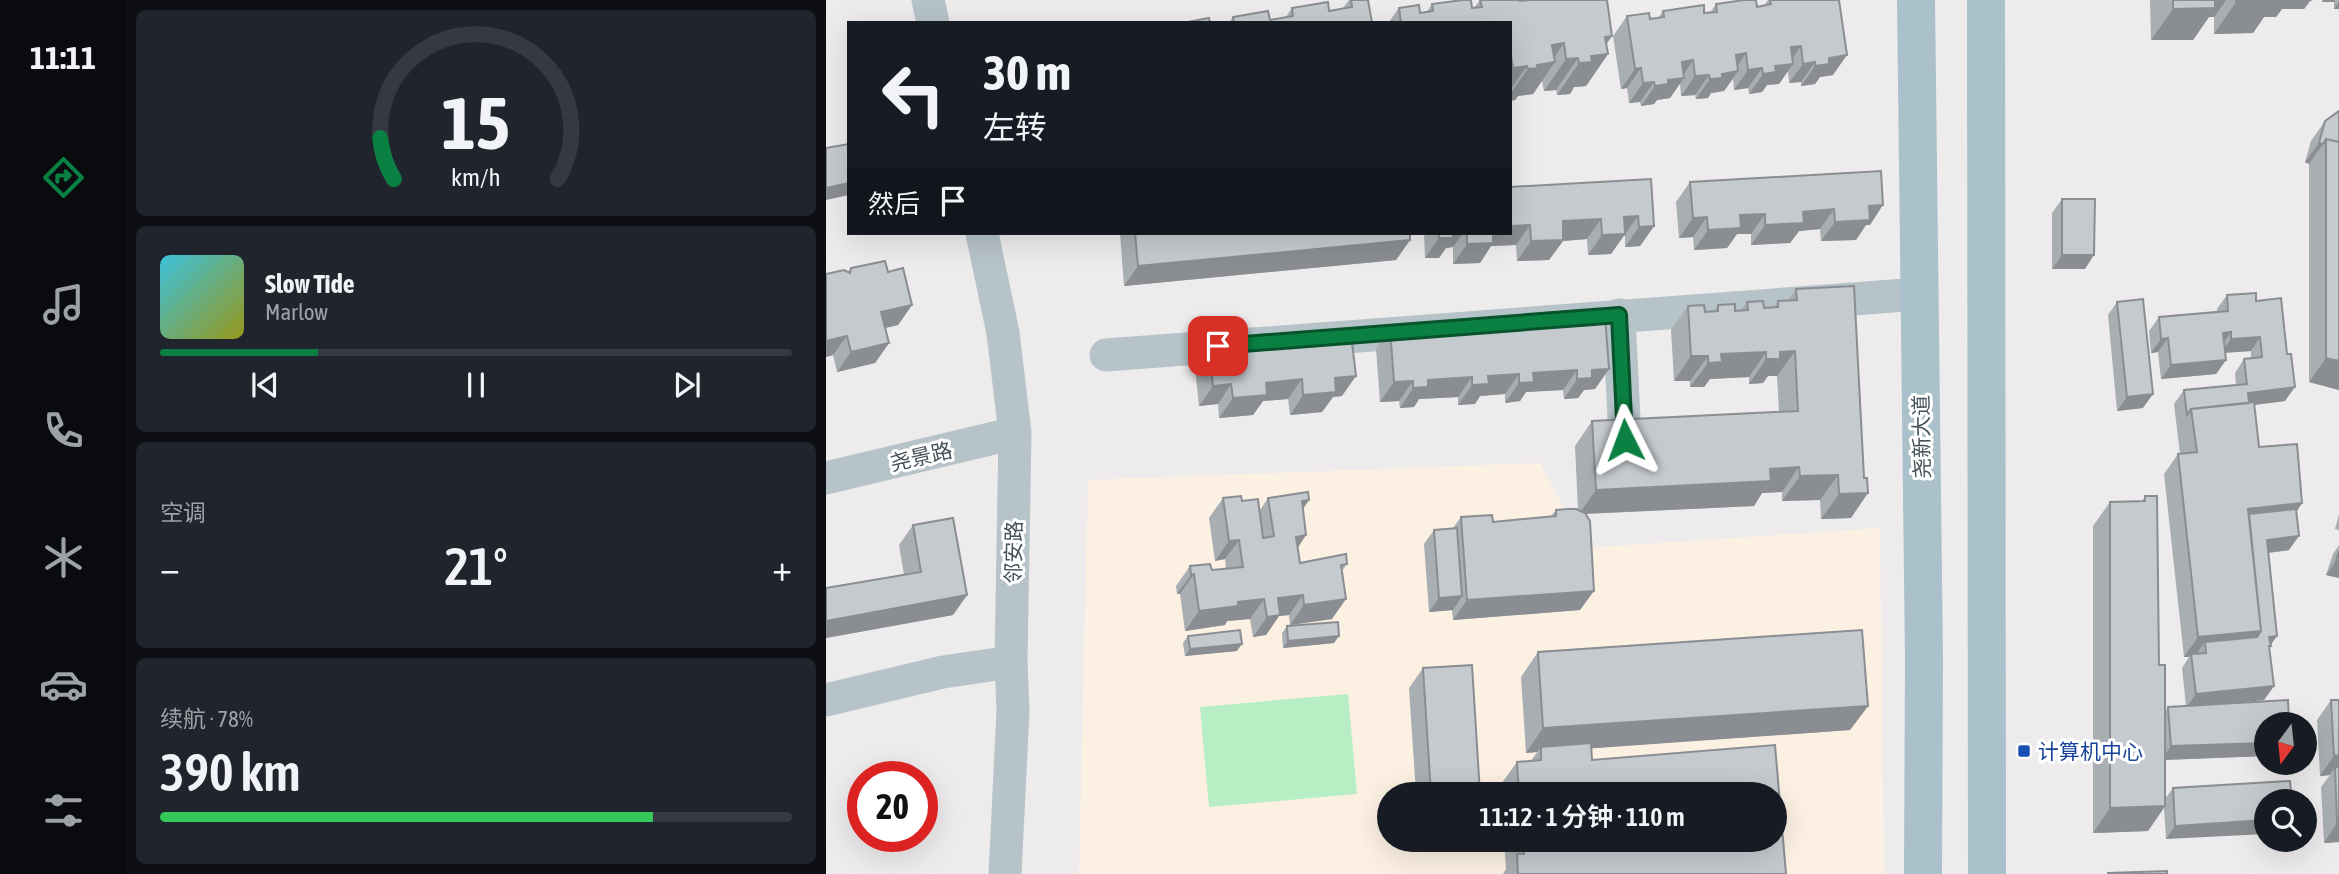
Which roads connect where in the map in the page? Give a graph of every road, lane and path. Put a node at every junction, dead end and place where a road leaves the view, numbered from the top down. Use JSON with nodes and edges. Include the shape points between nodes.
{"nodes":[{"id":1,"x":928,"y":0,"type":"edge"},
{"id":2,"x":1916,"y":0,"type":"edge"},
{"id":3,"x":1986,"y":0,"type":"edge"},
{"id":4,"x":933,"y":21,"type":"edge"},
{"id":5,"x":982,"y":235,"type":"edge"},
{"id":6,"x":1919,"y":293,"type":"junction"},
{"id":7,"x":1619,"y":315,"type":"junction"},
{"id":8,"x":1106,"y":355,"type":"dead end"},
{"id":9,"x":1015,"y":433,"type":"junction"},
{"id":10,"x":1625,"y":440,"type":"edge"},
{"id":11,"x":826,"y":478,"type":"edge"},
{"id":12,"x":1012,"y":662,"type":"junction"},
{"id":13,"x":826,"y":700,"type":"edge"},
{"id":14,"x":1005,"y":874,"type":"edge"},
{"id":15,"x":1923,"y":874,"type":"edge"},
{"id":16,"x":1987,"y":874,"type":"edge"}],
"edges":[{"from":1,"to":4,"type":"street"},
{"from":2,"to":6,"type":"main road","name":"尧新大道"},
{"from":3,"to":16,"type":"main road"},
{"from":5,"to":9,"type":"street","name":"邻安路","via":[[1003,334]]},
{"from":6,"to":7,"type":"street"},
{"from":6,"to":15,"type":"main road","name":"尧新大道"},
{"from":7,"to":8,"type":"street"},
{"from":7,"to":10,"type":"street"},
{"from":9,"to":11,"type":"street","name":"尧景路"},
{"from":9,"to":12,"type":"street","name":"邻安路"},
{"from":12,"to":13,"type":"street","via":[[943,671]]},
{"from":12,"to":14,"type":"street","name":"邻安路"}]}
